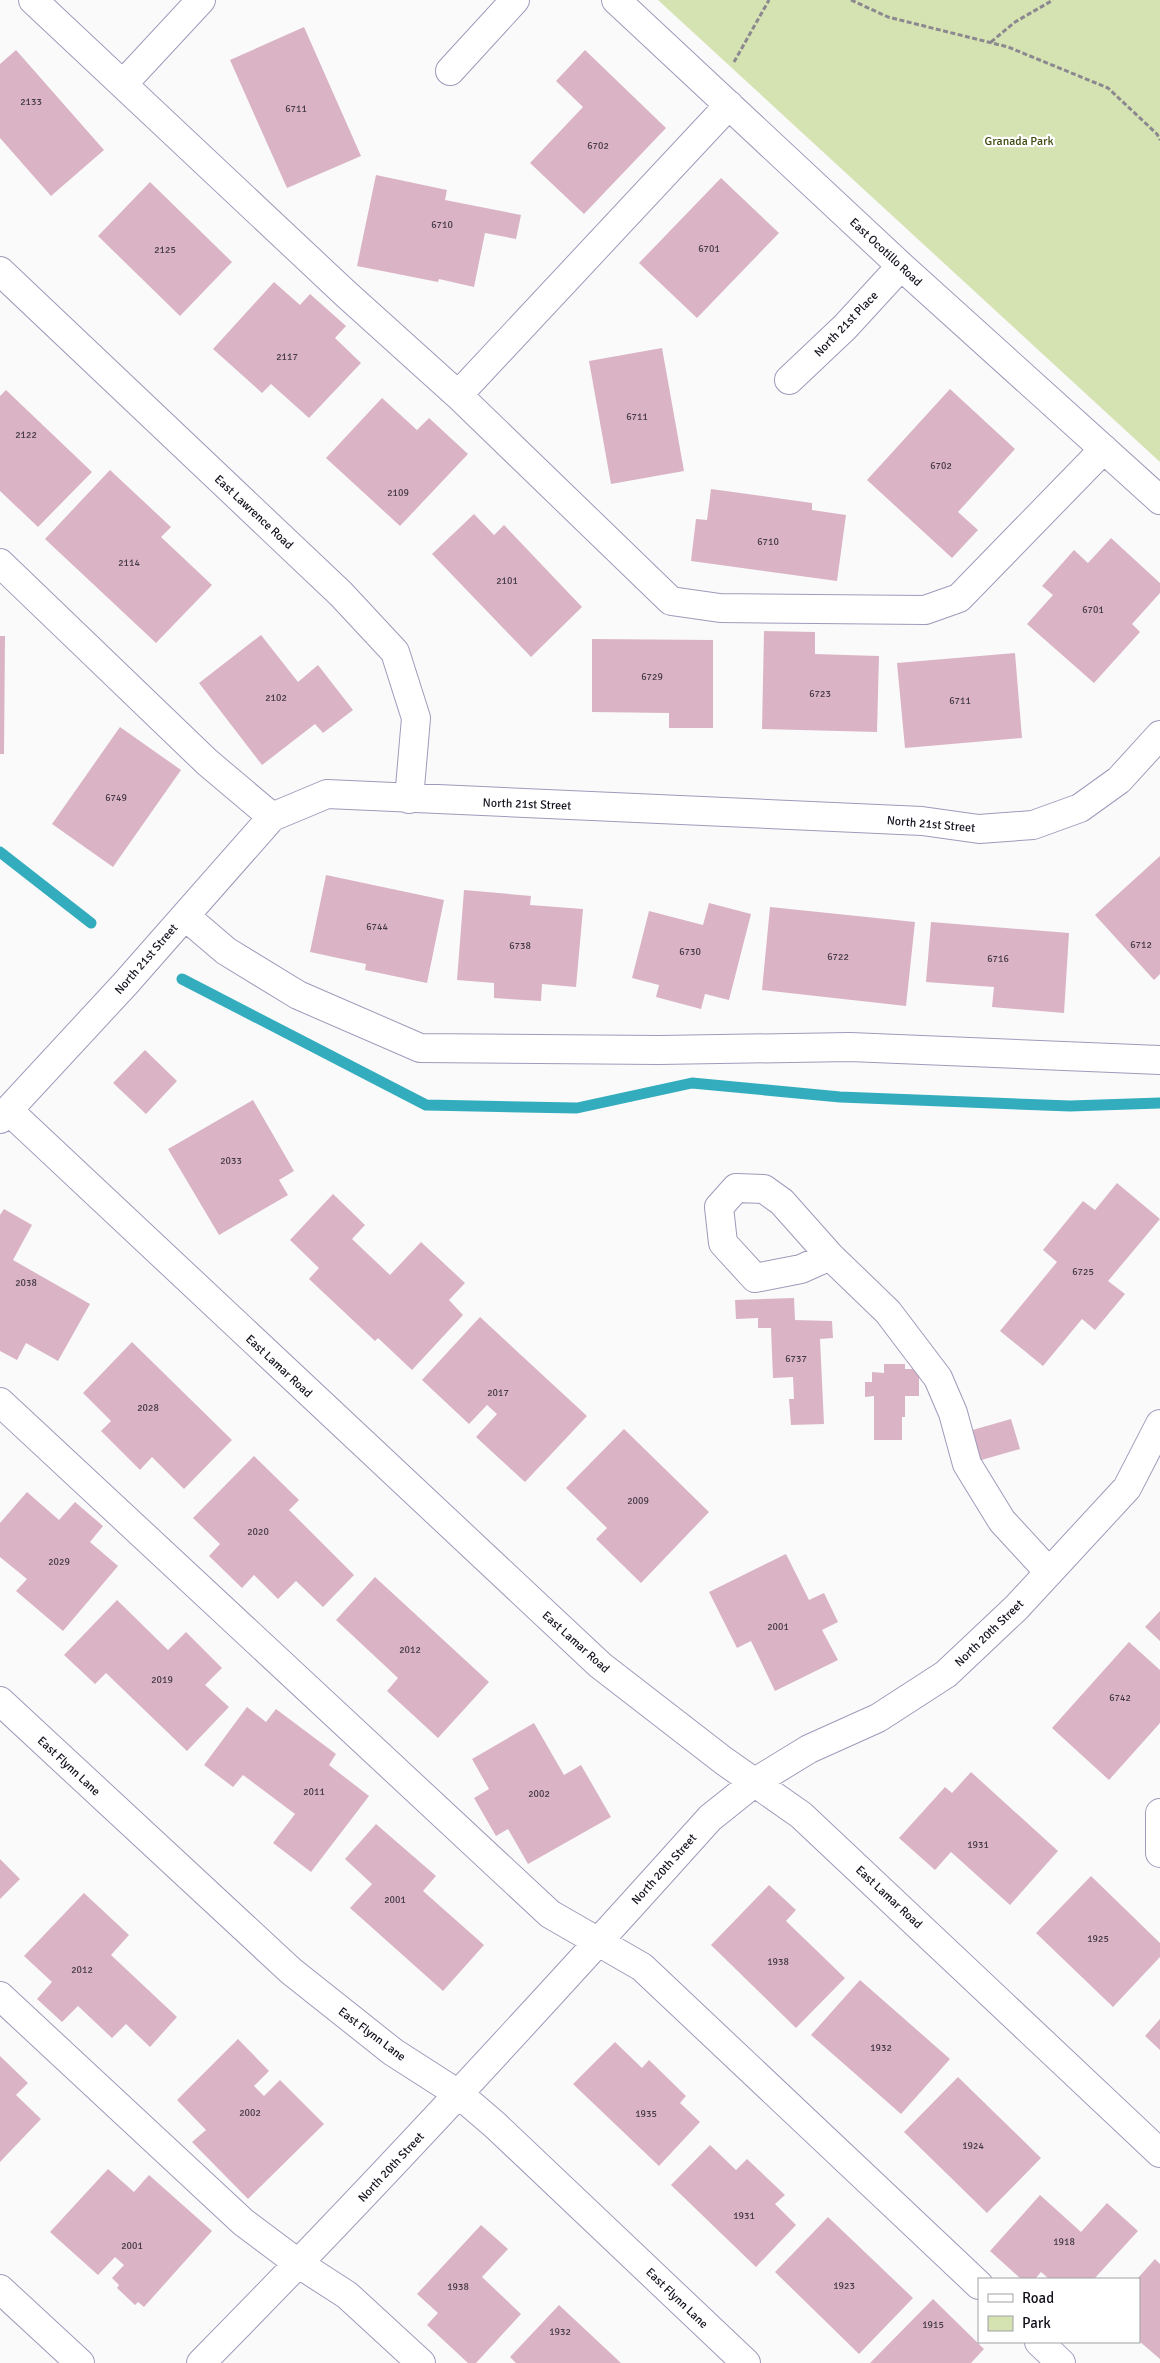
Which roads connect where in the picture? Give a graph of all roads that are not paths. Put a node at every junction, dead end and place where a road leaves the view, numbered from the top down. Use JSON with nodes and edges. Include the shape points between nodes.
{"nodes":[{"id":1,"x":33,"y":0,"type":"edge"},
{"id":2,"x":201,"y":0,"type":"edge"},
{"id":3,"x":515,"y":0,"type":"edge"},
{"id":4,"x":616,"y":0,"type":"edge"},
{"id":5,"x":450,"y":71,"type":"dead end"},
{"id":6,"x":124,"y":83,"type":"junction"},
{"id":7,"x":729,"y":105,"type":"junction"},
{"id":8,"x":901,"y":266,"type":"junction"},
{"id":9,"x":0,"y":271,"type":"edge"},
{"id":10,"x":790,"y":380,"type":"dead end"},
{"id":11,"x":458,"y":394,"type":"junction"},
{"id":12,"x":1104,"y":449,"type":"junction"},
{"id":13,"x":1160,"y":500,"type":"edge"},
{"id":14,"x":0,"y":563,"type":"edge"},
{"id":15,"x":1160,"y":735,"type":"edge"},
{"id":16,"x":409,"y":799,"type":"junction"},
{"id":17,"x":272,"y":816,"type":"junction"},
{"id":18,"x":185,"y":916,"type":"junction"},
{"id":19,"x":1158,"y":1058,"type":"edge"},
{"id":20,"x":4,"y":1114,"type":"edge"},
{"id":21,"x":830,"y":1256,"type":"dead end"},
{"id":22,"x":0,"y":1402,"type":"edge"},
{"id":23,"x":1160,"y":1424,"type":"edge"},
{"id":24,"x":1049,"y":1572,"type":"junction"},
{"id":25,"x":0,"y":1701,"type":"edge"},
{"id":26,"x":755,"y":1782,"type":"junction"},
{"id":27,"x":1160,"y":1813,"type":"edge"},
{"id":28,"x":1160,"y":1853,"type":"edge"},
{"id":29,"x":597,"y":1943,"type":"junction"},
{"id":30,"x":0,"y":1996,"type":"edge"},
{"id":31,"x":460,"y":2095,"type":"junction"},
{"id":32,"x":1160,"y":2153,"type":"edge"},
{"id":33,"x":299,"y":2264,"type":"junction"},
{"id":34,"x":978,"y":2284,"type":"edge"},
{"id":35,"x":0,"y":2289,"type":"edge"},
{"id":36,"x":1040,"y":2343,"type":"edge"},
{"id":37,"x":80,"y":2363,"type":"edge"},
{"id":38,"x":201,"y":2363,"type":"edge"},
{"id":39,"x":421,"y":2363,"type":"edge"},
{"id":40,"x":746,"y":2363,"type":"edge"},
{"id":41,"x":1061,"y":2363,"type":"edge"}],
"edges":[{"from":1,"to":6,"type":"street"},
{"from":2,"to":6,"type":"street"},
{"from":3,"to":5,"type":"street"},
{"from":4,"to":7,"type":"street","name":"East Ocotillo Road"},
{"from":6,"to":11,"type":"street","via":[[339,288]]},
{"from":7,"to":8,"type":"street","name":"East Ocotillo Road"},
{"from":7,"to":11,"type":"street"},
{"from":8,"to":10,"type":"street","name":"North 21st Place"},
{"from":8,"to":12,"type":"street","name":"East Ocotillo Road"},
{"from":9,"to":16,"type":"street","name":"East Lawrence Road","via":[[340,594],[395,652],[416,718]]},
{"from":11,"to":12,"type":"street","via":[[671,601],[720,608],[925,610],[959,598]]},
{"from":12,"to":13,"type":"street","name":"East Ocotillo Road"},
{"from":14,"to":17,"type":"street","via":[[207,762]]},
{"from":15,"to":16,"type":"street","name":"North 21st Street","via":[[1119,780],[1080,808],[1033,825],[979,829],[922,821]]},
{"from":16,"to":17,"type":"street","name":"North 21st Street","via":[[327,794]]},
{"from":17,"to":18,"type":"street","name":"North 21st Street"},
{"from":18,"to":19,"type":"street","via":[[226,951],[298,995],[420,1048],[660,1050],[850,1047]]},
{"from":18,"to":20,"type":"street","name":"North 21st Street"},
{"from":20,"to":26,"type":"street","name":"East Lamar Road","via":[[600,1665]]},
{"from":21,"to":24,"type":"street","via":[[888,1312],[938,1378],[953,1413],[967,1464],[1002,1521]]},
{"from":22,"to":29,"type":"street","via":[[550,1914]]},
{"from":23,"to":24,"type":"street","name":"North 20th Street","via":[[1127,1488]]},
{"from":24,"to":26,"type":"street","name":"North 20th Street","via":[[946,1674],[878,1718],[809,1749]]},
{"from":25,"to":31,"type":"street","name":"East Flynn Lane","via":[[291,1971],[393,2052]]},
{"from":26,"to":29,"type":"street","name":"North 20th Street","via":[[710,1818]]},
{"from":26,"to":32,"type":"street","name":"East Lamar Road","via":[[801,1815]]},
{"from":27,"to":28,"type":"street"},
{"from":29,"to":31,"type":"street","name":"North 20th Street"},
{"from":29,"to":34,"type":"street","via":[[642,1967]]},
{"from":30,"to":33,"type":"street","via":[[243,2222]]},
{"from":31,"to":33,"type":"street","name":"North 20th Street"},
{"from":31,"to":40,"type":"street","name":"East Flynn Lane"},
{"from":33,"to":38,"type":"street","name":"North 20th Street"},
{"from":33,"to":39,"type":"street","via":[[347,2295]]},
{"from":35,"to":37,"type":"street"},
{"from":36,"to":41,"type":"street"}]}
